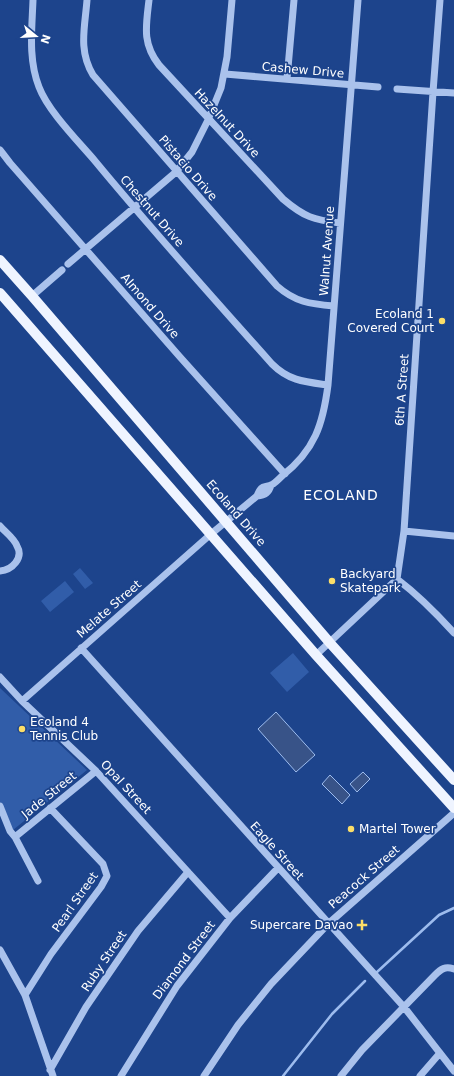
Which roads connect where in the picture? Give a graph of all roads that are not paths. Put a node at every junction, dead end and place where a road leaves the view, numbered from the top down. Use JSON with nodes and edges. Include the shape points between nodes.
{"nodes":[{"id":1,"x":33,"y":0,"type":"edge"},
{"id":2,"x":87,"y":0,"type":"edge"},
{"id":3,"x":149,"y":0,"type":"edge"},
{"id":4,"x":232,"y":0,"type":"edge"},
{"id":5,"x":294,"y":0,"type":"edge"},
{"id":6,"x":358,"y":0,"type":"edge"},
{"id":7,"x":440,"y":0,"type":"edge"},
{"id":8,"x":225,"y":74,"type":"junction"},
{"id":9,"x":287,"y":79,"type":"junction"},
{"id":10,"x":351,"y":85,"type":"junction"},
{"id":11,"x":378,"y":87,"type":"dead end"},
{"id":12,"x":397,"y":89,"type":"dead end"},
{"id":13,"x":433,"y":92,"type":"junction"},
{"id":14,"x":454,"y":93,"type":"edge"},
{"id":15,"x":208,"y":120,"type":"junction"},
{"id":16,"x":0,"y":150,"type":"edge"},
{"id":17,"x":176,"y":172,"type":"junction"},
{"id":18,"x":134,"y":208,"type":"junction"},
{"id":19,"x":340,"y":223,"type":"junction"},
{"id":20,"x":86,"y":249,"type":"junction"},
{"id":21,"x":0,"y":260,"type":"edge"},
{"id":22,"x":68,"y":264,"type":"dead end"},
{"id":23,"x":62,"y":270,"type":"dead end"},
{"id":24,"x":0,"y":293,"type":"edge"},
{"id":25,"x":32,"y":296,"type":"junction"},
{"id":26,"x":334,"y":306,"type":"junction"},
{"id":27,"x":328,"y":385,"type":"junction"},
{"id":28,"x":285,"y":474,"type":"junction"},
{"id":29,"x":226,"y":522,"type":"junction"},
{"id":30,"x":0,"y":527,"type":"edge"},
{"id":31,"x":404,"y":531,"type":"junction"},
{"id":32,"x":211,"y":534,"type":"junction"},
{"id":33,"x":454,"y":536,"type":"edge"},
{"id":34,"x":0,"y":571,"type":"edge"},
{"id":35,"x":397,"y":579,"type":"junction"},
{"id":36,"x":454,"y":633,"type":"edge"},
{"id":37,"x":330,"y":643,"type":"junction"},
{"id":38,"x":81,"y":648,"type":"junction"},
{"id":39,"x":316,"y":655,"type":"junction"},
{"id":40,"x":0,"y":677,"type":"edge"},
{"id":41,"x":22,"y":701,"type":"junction"},
{"id":42,"x":96,"y":771,"type":"junction"},
{"id":43,"x":454,"y":780,"type":"edge"},
{"id":44,"x":0,"y":806,"type":"edge"},
{"id":45,"x":50,"y":808,"type":"junction"},
{"id":46,"x":454,"y":808,"type":"edge"},
{"id":47,"x":454,"y":813,"type":"edge"},
{"id":48,"x":16,"y":837,"type":"junction"},
{"id":49,"x":278,"y":868,"type":"junction"},
{"id":50,"x":188,"y":872,"type":"junction"},
{"id":51,"x":38,"y":881,"type":"dead end"},
{"id":52,"x":230,"y":918,"type":"junction"},
{"id":53,"x":328,"y":924,"type":"junction"},
{"id":54,"x":0,"y":950,"type":"edge"},
{"id":55,"x":454,"y":969,"type":"edge"},
{"id":56,"x":24,"y":995,"type":"junction"},
{"id":57,"x":404,"y":1007,"type":"junction"},
{"id":58,"x":440,"y":1053,"type":"junction"},
{"id":59,"x":454,"y":1071,"type":"edge"},
{"id":60,"x":52,"y":1073,"type":"edge"},
{"id":61,"x":121,"y":1076,"type":"edge"},
{"id":62,"x":204,"y":1076,"type":"edge"},
{"id":63,"x":341,"y":1076,"type":"edge"},
{"id":64,"x":420,"y":1076,"type":"edge"}],
"edges":[{"from":1,"to":18,"type":"street","name":"Chestnut Drive","via":[[32,56],[39,88],[55,114]]},
{"from":2,"to":17,"type":"street","name":"Pistacio Drive","via":[[83,45],[88,67]]},
{"from":3,"to":15,"type":"street","name":"Hazelnut Drive","via":[[146,38],[153,57]]},
{"from":4,"to":8,"type":"street"},
{"from":5,"to":9,"type":"street"},
{"from":6,"to":10,"type":"street","name":"Walnut Avenue"},
{"from":7,"to":13,"type":"street","name":"6th A Street"},
{"from":8,"to":9,"type":"street","name":"Cashew Drive"},
{"from":8,"to":15,"type":"street"},
{"from":9,"to":10,"type":"street","name":"Cashew Drive"},
{"from":10,"to":11,"type":"street","name":"Cashew Drive"},
{"from":10,"to":19,"type":"street","name":"Walnut Avenue"},
{"from":12,"to":13,"type":"street"},
{"from":13,"to":14,"type":"street"},
{"from":13,"to":31,"type":"street","name":"6th A Street"},
{"from":15,"to":17,"type":"street","via":[[192,152]]},
{"from":15,"to":19,"type":"street","name":"Hazelnut Drive","via":[[294,208],[313,218]]},
{"from":16,"to":20,"type":"street","name":"Almond Drive"},
{"from":17,"to":18,"type":"street"},
{"from":17,"to":26,"type":"street","name":"Pistacio Drive","via":[[286,294],[296,300]]},
{"from":18,"to":20,"type":"street"},
{"from":18,"to":27,"type":"street","name":"Chestnut Drive","via":[[280,371],[298,380]]},
{"from":19,"to":26,"type":"street","name":"Walnut Avenue"},
{"from":20,"to":22,"type":"street"},
{"from":20,"to":28,"type":"street","name":"Almond Drive"},
{"from":21,"to":25,"type":"main road","name":"Ecoland Drive"},
{"from":23,"to":25,"type":"street"},
{"from":24,"to":32,"type":"main road"},
{"from":25,"to":29,"type":"main road","name":"Ecoland Drive"},
{"from":26,"to":27,"type":"street","name":"Walnut Avenue"},
{"from":27,"to":28,"type":"street","name":"Walnut Avenue","via":[[317,433],[309,448]]},
{"from":28,"to":29,"type":"street","name":"Walnut Avenue","via":[[260,490],[257,496]]},
{"from":29,"to":32,"type":"street","name":"Melate Street"},
{"from":29,"to":37,"type":"main road","name":"Ecoland Drive"},
{"from":30,"to":34,"type":"street","via":[[18,546],[19,555],[12,566]]},
{"from":31,"to":33,"type":"street"},
{"from":31,"to":35,"type":"street","name":"6th A Street"},
{"from":32,"to":38,"type":"street","name":"Melate Street"},
{"from":32,"to":39,"type":"main road"},
{"from":35,"to":36,"type":"street","via":[[432,608]]},
{"from":35,"to":37,"type":"street"},
{"from":37,"to":39,"type":"street"},
{"from":37,"to":43,"type":"main road","name":"Ecoland Drive"},
{"from":38,"to":41,"type":"street","name":"Melate Street"},
{"from":38,"to":49,"type":"street","name":"Eagle Street"},
{"from":39,"to":46,"type":"main road"},
{"from":40,"to":41,"type":"street","name":"Opal Street"},
{"from":41,"to":42,"type":"street","name":"Opal Street"},
{"from":42,"to":45,"type":"street","name":"Jade Street"},
{"from":42,"to":50,"type":"street","name":"Opal Street"},
{"from":44,"to":48,"type":"street","name":"Jade Street","via":[[10,830]]},
{"from":45,"to":48,"type":"street","name":"Jade Street"},
{"from":45,"to":56,"type":"street","name":"Pearl Street","via":[[103,864],[107,876]]},
{"from":47,"to":53,"type":"street","name":"Peacock Street"},
{"from":48,"to":51,"type":"street","name":"Jade Street"},
{"from":49,"to":52,"type":"street","name":"Diamond Street"},
{"from":49,"to":53,"type":"street","name":"Eagle Street"},
{"from":50,"to":52,"type":"street","name":"Opal Street"},
{"from":50,"to":60,"type":"street","name":"Ruby Street","via":[[138,931],[86,1007]]},
{"from":52,"to":61,"type":"street","name":"Diamond Street","via":[[176,986]]},
{"from":53,"to":57,"type":"street","name":"Eagle Street"},
{"from":53,"to":62,"type":"street","name":"Peacock Street","via":[[271,984],[238,1025]]},
{"from":54,"to":56,"type":"street"},
{"from":55,"to":57,"type":"street","via":[[443,968]]},
{"from":56,"to":60,"type":"street"},
{"from":57,"to":58,"type":"street","name":"Eagle Street"},
{"from":57,"to":63,"type":"street","via":[[362,1050]]},
{"from":58,"to":59,"type":"street","name":"Eagle Street"},
{"from":58,"to":64,"type":"street"}]}
